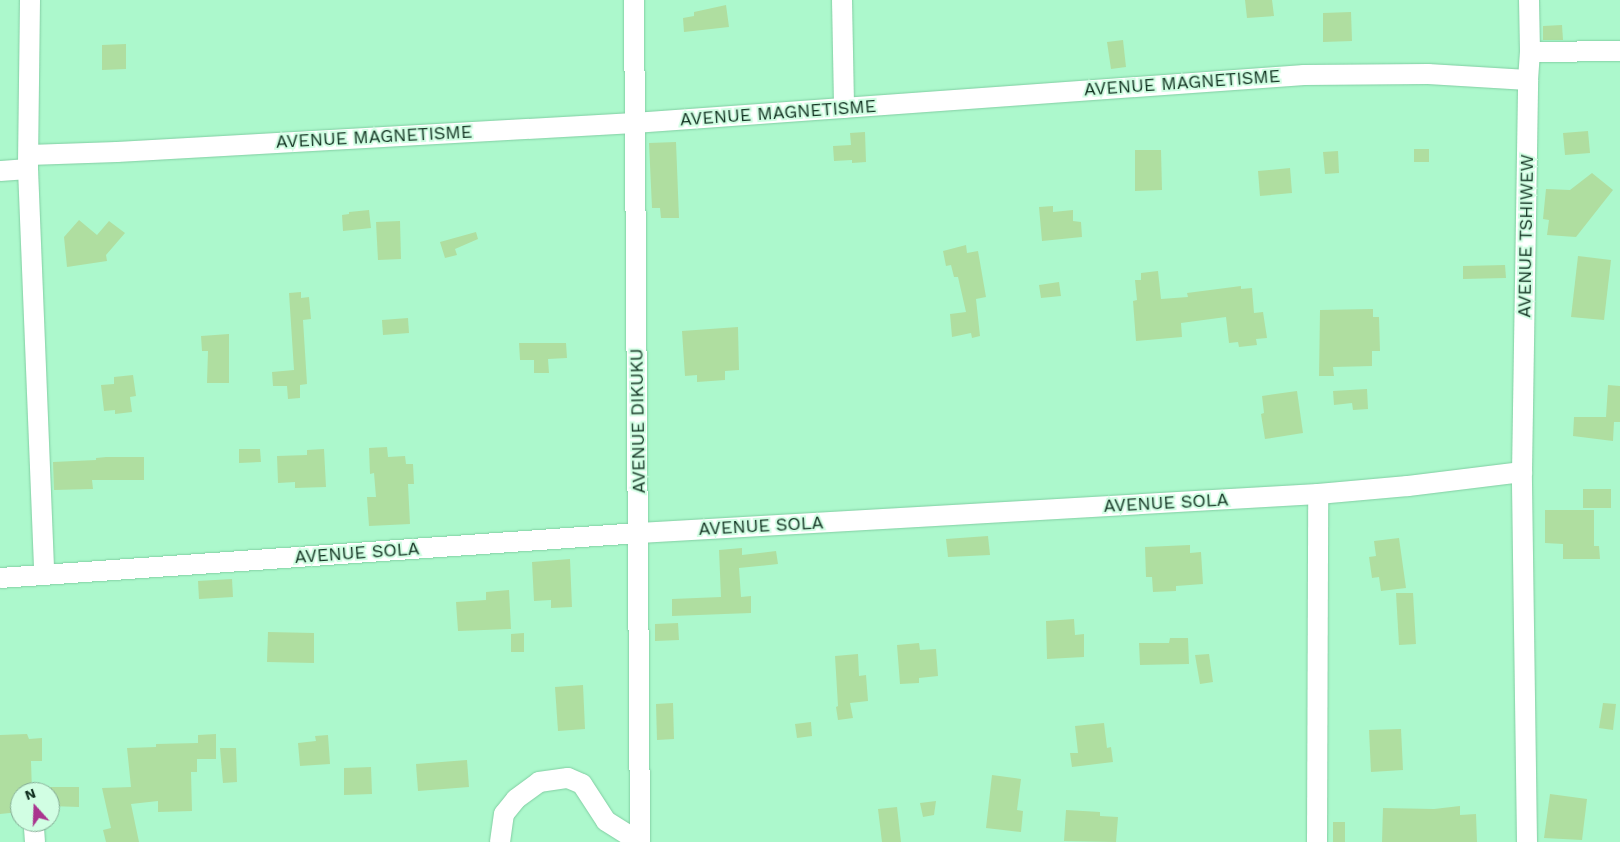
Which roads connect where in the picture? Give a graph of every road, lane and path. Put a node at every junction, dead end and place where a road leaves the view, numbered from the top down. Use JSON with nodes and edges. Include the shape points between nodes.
{"nodes":[{"id":1,"x":30,"y":0,"type":"edge"},
{"id":2,"x":634,"y":0,"type":"edge"},
{"id":3,"x":842,"y":0,"type":"edge"},
{"id":4,"x":1529,"y":0,"type":"edge"},
{"id":5,"x":1620,"y":51,"type":"edge"},
{"id":6,"x":1530,"y":52,"type":"junction"},
{"id":7,"x":1528,"y":80,"type":"junction"},
{"id":8,"x":844,"y":108,"type":"junction"},
{"id":9,"x":634,"y":123,"type":"junction"},
{"id":10,"x":29,"y":162,"type":"junction"},
{"id":11,"x":0,"y":171,"type":"edge"},
{"id":12,"x":1522,"y":472,"type":"junction"},
{"id":13,"x":1318,"y":494,"type":"junction"},
{"id":14,"x":639,"y":533,"type":"junction"},
{"id":15,"x":44,"y":575,"type":"junction"},
{"id":16,"x":0,"y":578,"type":"edge"},
{"id":17,"x":500,"y":842,"type":"edge"},
{"id":18,"x":639,"y":842,"type":"edge"},
{"id":19,"x":1318,"y":842,"type":"edge"},
{"id":20,"x":1527,"y":842,"type":"edge"}],
"edges":[{"from":1,"to":10,"type":"street"},
{"from":2,"to":9,"type":"street","name":"AVENUE DIKUKU"},
{"from":3,"to":8,"type":"street"},
{"from":4,"to":6,"type":"street","name":"AVENUE TSHIWEW"},
{"from":5,"to":6,"type":"street"},
{"from":6,"to":7,"type":"street","name":"AVENUE TSHIWEW"},
{"from":7,"to":8,"type":"street","name":"AVENUE MAGNETISME","via":[[1428,74],[1304,75]]},
{"from":7,"to":12,"type":"street","name":"AVENUE TSHIWEW"},
{"from":8,"to":9,"type":"street","name":"AVENUE MAGNETISME"},
{"from":9,"to":10,"type":"street","name":"AVENUE MAGNETISME","via":[[117,152]]},
{"from":9,"to":14,"type":"street","name":"AVENUE DIKUKU"},
{"from":10,"to":11,"type":"street","name":"AVENUE MAGNETISME"},
{"from":10,"to":15,"type":"street"},
{"from":12,"to":13,"type":"street","name":"AVENUE SOLA"},
{"from":12,"to":20,"type":"street","name":"AVENUE TSHIWEW"},
{"from":13,"to":14,"type":"street","name":"AVENUE SOLA"},
{"from":13,"to":19,"type":"street"},
{"from":14,"to":15,"type":"street","name":"AVENUE SOLA"},
{"from":14,"to":18,"type":"street","name":"AVENUE DIKUKU"},
{"from":15,"to":16,"type":"street","name":"AVENUE SOLA"},
{"from":17,"to":18,"type":"street","via":[[504,814],[516,799],[539,782],[568,778],[582,784],[606,820]]}]}
